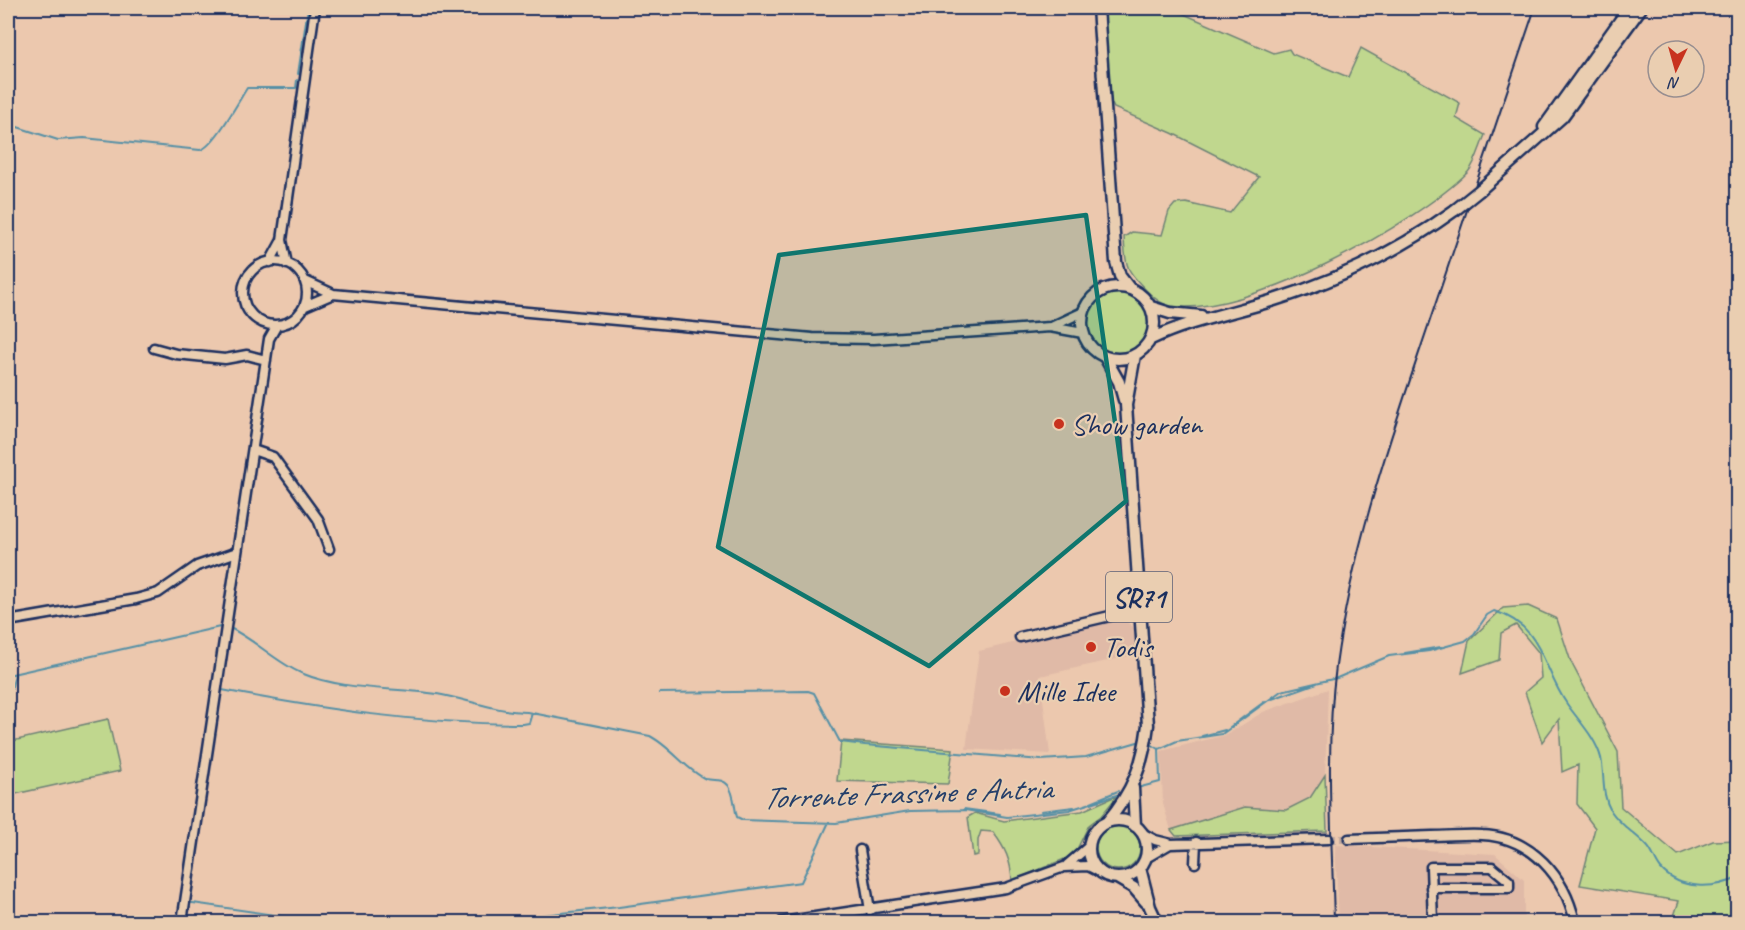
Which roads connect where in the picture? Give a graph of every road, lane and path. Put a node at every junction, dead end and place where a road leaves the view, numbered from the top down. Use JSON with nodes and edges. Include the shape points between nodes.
{"nodes":[{"id":1,"x":315,"y":8,"type":"edge"},
{"id":2,"x":1098,"y":8,"type":"edge"},
{"id":3,"x":1629,"y":8,"type":"edge"},
{"id":4,"x":1641,"y":8,"type":"edge"},
{"id":5,"x":1525,"y":152,"type":"junction"},
{"id":6,"x":282,"y":240,"type":"junction"},
{"id":7,"x":270,"y":262,"type":"junction"},
{"id":8,"x":1116,"y":262,"type":"junction"},
{"id":9,"x":287,"y":264,"type":"junction"},
{"id":10,"x":305,"y":281,"type":"junction"},
{"id":11,"x":1104,"y":289,"type":"junction"},
{"id":12,"x":1130,"y":289,"type":"junction"},
{"id":13,"x":333,"y":294,"type":"junction"},
{"id":14,"x":305,"y":306,"type":"junction"},
{"id":15,"x":1151,"y":307,"type":"junction"},
{"id":16,"x":1083,"y":312,"type":"junction"},
{"id":17,"x":1210,"y":316,"type":"junction"},
{"id":18,"x":264,"y":323,"type":"junction"},
{"id":19,"x":277,"y":325,"type":"junction"},
{"id":20,"x":1050,"y":327,"type":"junction"},
{"id":21,"x":1083,"y":333,"type":"junction"},
{"id":22,"x":269,"y":339,"type":"junction"},
{"id":23,"x":1151,"y":339,"type":"junction"},
{"id":24,"x":154,"y":348,"type":"dead end"},
{"id":25,"x":1135,"y":355,"type":"junction"},
{"id":26,"x":1105,"y":357,"type":"junction"},
{"id":27,"x":266,"y":360,"type":"junction"},
{"id":28,"x":1126,"y":405,"type":"junction"},
{"id":29,"x":253,"y":450,"type":"junction"},
{"id":30,"x":329,"y":549,"type":"dead end"},
{"id":31,"x":237,"y":552,"type":"junction"},
{"id":32,"x":1140,"y":609,"type":"junction"},
{"id":33,"x":8,"y":621,"type":"edge"},
{"id":34,"x":1020,"y":637,"type":"dead end"},
{"id":35,"x":1133,"y":788,"type":"junction"},
{"id":36,"x":1107,"y":822,"type":"junction"},
{"id":37,"x":1139,"y":829,"type":"junction"},
{"id":38,"x":1328,"y":839,"type":"tunnel mouth"},
{"id":39,"x":1349,"y":839,"type":"tunnel mouth"},
{"id":40,"x":1196,"y":842,"type":"junction"},
{"id":41,"x":1171,"y":844,"type":"junction"},
{"id":42,"x":1088,"y":846,"type":"junction"},
{"id":43,"x":860,"y":850,"type":"dead end"},
{"id":44,"x":1146,"y":858,"type":"junction"},
{"id":45,"x":1195,"y":863,"type":"dead end"},
{"id":46,"x":1064,"y":867,"type":"junction"},
{"id":47,"x":1140,"y":868,"type":"junction"},
{"id":48,"x":1098,"y":871,"type":"junction"},
{"id":49,"x":1116,"y":878,"type":"junction"},
{"id":50,"x":1431,"y":888,"type":"junction"},
{"id":51,"x":1150,"y":907,"type":"junction"},
{"id":52,"x":870,"y":910,"type":"junction"},
{"id":53,"x":798,"y":921,"type":"edge"},
{"id":54,"x":182,"y":922,"type":"edge"},
{"id":55,"x":782,"y":922,"type":"edge"},
{"id":56,"x":1157,"y":922,"type":"edge"},
{"id":57,"x":1432,"y":922,"type":"edge"},
{"id":58,"x":1575,"y":922,"type":"edge"}],
"edges":[{"from":1,"to":6,"type":"street"},
{"from":2,"to":8,"type":"main road"},
{"from":3,"to":5,"type":"main road"},
{"from":4,"to":5,"type":"main road","via":[[1562,117]]},
{"from":5,"to":17,"type":"main road","bridge":true,"via":[[1412,241],[1333,279],[1271,301]]},
{"from":6,"to":7,"type":"street"},
{"from":6,"to":9,"type":"street"},
{"from":7,"to":9,"type":"street"},
{"from":7,"to":18,"type":"street","via":[[251,273],[243,294],[252,315]]},
{"from":8,"to":11,"type":"main road","via":[[1112,279]]},
{"from":8,"to":12,"type":"main road"},
{"from":9,"to":10,"type":"street"},
{"from":10,"to":13,"type":"street"},
{"from":10,"to":14,"type":"street"},
{"from":11,"to":12,"type":"main road"},
{"from":11,"to":16,"type":"main road"},
{"from":12,"to":15,"type":"main road","via":[[1143,296]]},
{"from":13,"to":14,"type":"street"},
{"from":13,"to":20,"type":"street","via":[[812,338],[874,339]]},
{"from":14,"to":19,"type":"street","via":[[290,322]]},
{"from":15,"to":17,"type":"main road","via":[[1175,314]]},
{"from":15,"to":23,"type":"main road","via":[[1155,322]]},
{"from":16,"to":20,"type":"street"},
{"from":16,"to":21,"type":"main road"},
{"from":17,"to":23,"type":"main road"},
{"from":18,"to":19,"type":"street"},
{"from":18,"to":22,"type":"street"},
{"from":19,"to":22,"type":"street"},
{"from":20,"to":21,"type":"street"},
{"from":21,"to":26,"type":"main road","number":"SR71","via":[[1091,347]]},
{"from":22,"to":27,"type":"street"},
{"from":23,"to":25,"type":"main road"},
{"from":24,"to":27,"type":"street","via":[[225,360],[247,355]]},
{"from":25,"to":26,"type":"main road","via":[[1121,359]]},
{"from":25,"to":28,"type":"main road","number":"SR71"},
{"from":26,"to":28,"type":"main road","number":"SR71"},
{"from":27,"to":29,"type":"street"},
{"from":28,"to":32,"type":"main road","number":"SR71"},
{"from":29,"to":30,"type":"street","via":[[273,457],[318,519]]},
{"from":29,"to":31,"type":"street"},
{"from":31,"to":33,"type":"street","via":[[197,566],[158,593]]},
{"from":31,"to":54,"type":"street"},
{"from":32,"to":34,"type":"street"},
{"from":32,"to":35,"type":"main road","number":"SR71","via":[[1148,725]]},
{"from":35,"to":36,"type":"main road","number":"SR71"},
{"from":35,"to":37,"type":"main road","number":"SR71"},
{"from":36,"to":37,"type":"main road","via":[[1126,821]]},
{"from":36,"to":42,"type":"main road","number":"SR71","via":[[1094,832]]},
{"from":37,"to":41,"type":"street","via":[[1155,840]]},
{"from":37,"to":44,"type":"main road","number":"SR71","via":[[1147,849]]},
{"from":38,"to":40,"type":"street"},
{"from":39,"to":58,"type":"street","via":[[1484,834],[1515,843],[1538,856],[1555,873],[1570,899]]},
{"from":40,"to":41,"type":"street"},
{"from":40,"to":45,"type":"street"},
{"from":41,"to":44,"type":"street"},
{"from":42,"to":46,"type":"street"},
{"from":42,"to":48,"type":"main road"},
{"from":43,"to":52,"type":"street"},
{"from":44,"to":47,"type":"main road"},
{"from":46,"to":48,"type":"street","via":[[1088,866]]},
{"from":46,"to":52,"type":"street","via":[[980,896]]},
{"from":47,"to":49,"type":"main road"},
{"from":47,"to":51,"type":"main road"},
{"from":48,"to":49,"type":"main road"},
{"from":49,"to":51,"type":"main road","via":[[1134,888]]},
{"from":50,"to":50,"type":"street","via":[[1509,888],[1509,881],[1492,867],[1431,867]]},
{"from":50,"to":57,"type":"street"},
{"from":51,"to":56,"type":"main road"},
{"from":52,"to":53,"type":"street"},
{"from":53,"to":55,"type":"street"}]}
